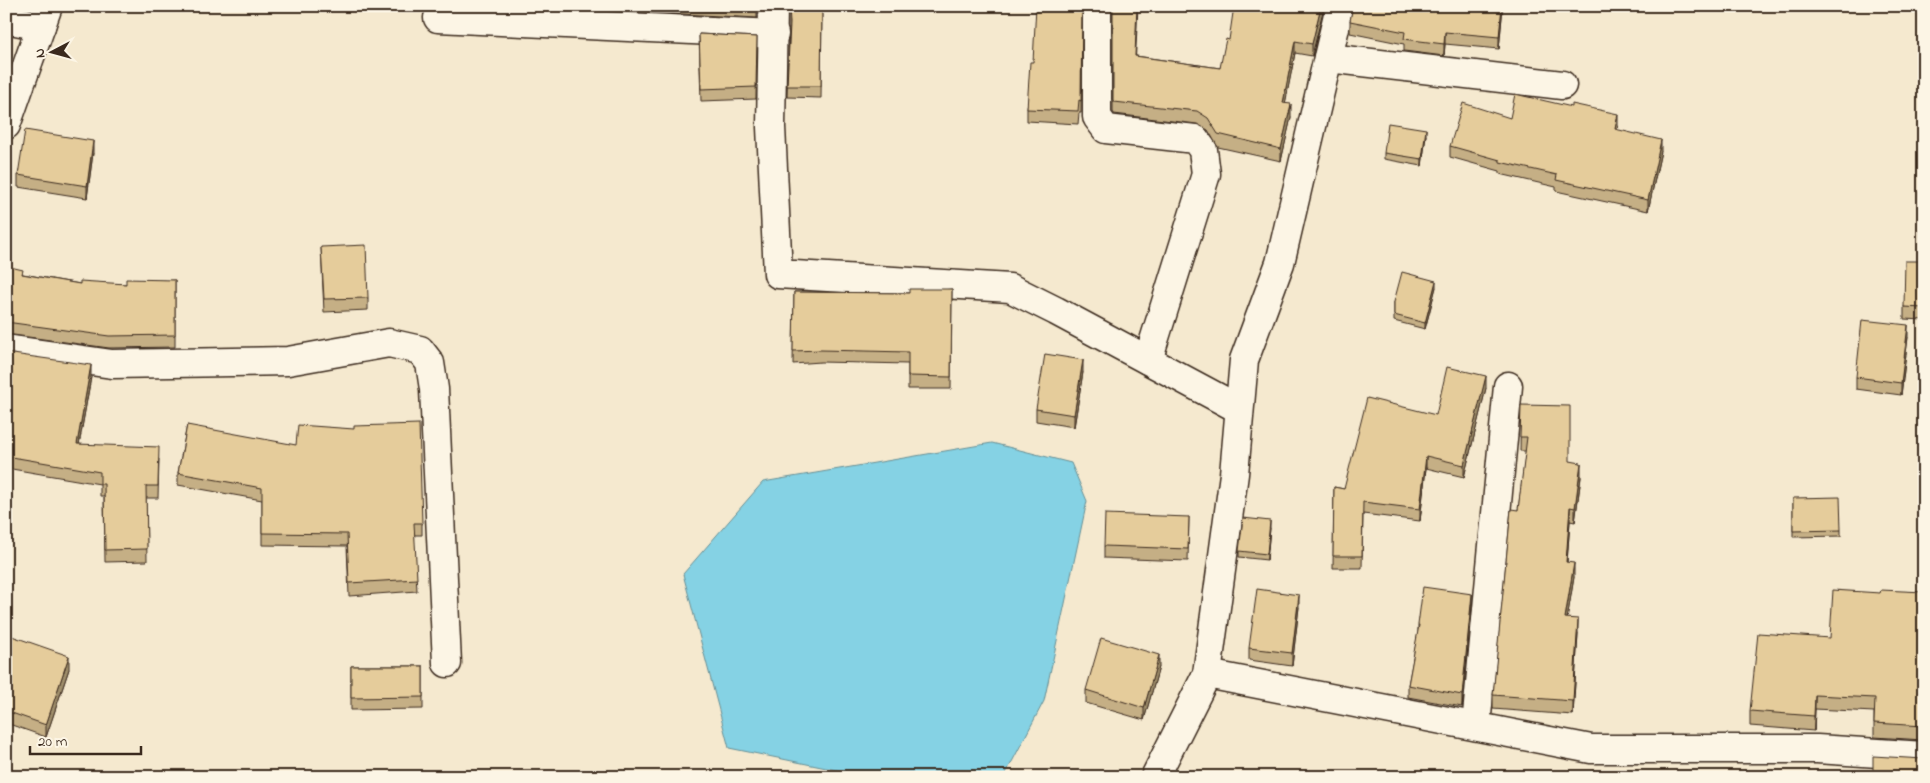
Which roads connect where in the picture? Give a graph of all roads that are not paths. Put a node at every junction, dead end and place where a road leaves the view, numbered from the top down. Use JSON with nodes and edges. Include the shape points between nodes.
{"nodes":[{"id":1,"x":773,"y":6,"type":"edge"},
{"id":2,"x":1097,"y":6,"type":"edge"},
{"id":3,"x":1340,"y":6,"type":"edge"},
{"id":4,"x":44,"y":16,"type":"edge"},
{"id":5,"x":438,"y":18,"type":"dead end"},
{"id":6,"x":6,"y":19,"type":"edge"},
{"id":7,"x":774,"y":34,"type":"junction"},
{"id":8,"x":1328,"y":58,"type":"junction"},
{"id":9,"x":1562,"y":85,"type":"dead end"},
{"id":10,"x":6,"y":125,"type":"edge"},
{"id":11,"x":6,"y":349,"type":"edge"},
{"id":12,"x":1148,"y":360,"type":"junction"},
{"id":13,"x":1508,"y":386,"type":"dead end"},
{"id":14,"x":1239,"y":410,"type":"junction"},
{"id":15,"x":447,"y":663,"type":"dead end"},
{"id":16,"x":1207,"y":674,"type":"junction"},
{"id":17,"x":1476,"y":726,"type":"junction"},
{"id":18,"x":1924,"y":756,"type":"edge"},
{"id":19,"x":1155,"y":777,"type":"edge"}],
"edges":[{"from":1,"to":7,"type":"street"},
{"from":2,"to":12,"type":"street","via":[[1097,117],[1106,129],[1195,139],[1203,150],[1206,174]]},
{"from":3,"to":8,"type":"street"},
{"from":4,"to":6,"type":"street"},
{"from":4,"to":10,"type":"street"},
{"from":5,"to":7,"type":"street"},
{"from":7,"to":12,"type":"street","via":[[772,127],[778,274],[1010,288]]},
{"from":8,"to":9,"type":"street"},
{"from":8,"to":14,"type":"street","via":[[1280,262],[1244,360]]},
{"from":11,"to":15,"type":"street","via":[[112,364],[288,361],[389,343],[420,350],[430,363],[434,389]]},
{"from":12,"to":14,"type":"street"},
{"from":13,"to":17,"type":"street"},
{"from":14,"to":16,"type":"street","via":[[1234,474]]},
{"from":16,"to":17,"type":"street"},
{"from":16,"to":19,"type":"street"},
{"from":17,"to":18,"type":"street","via":[[1592,748],[1817,750]]}]}
